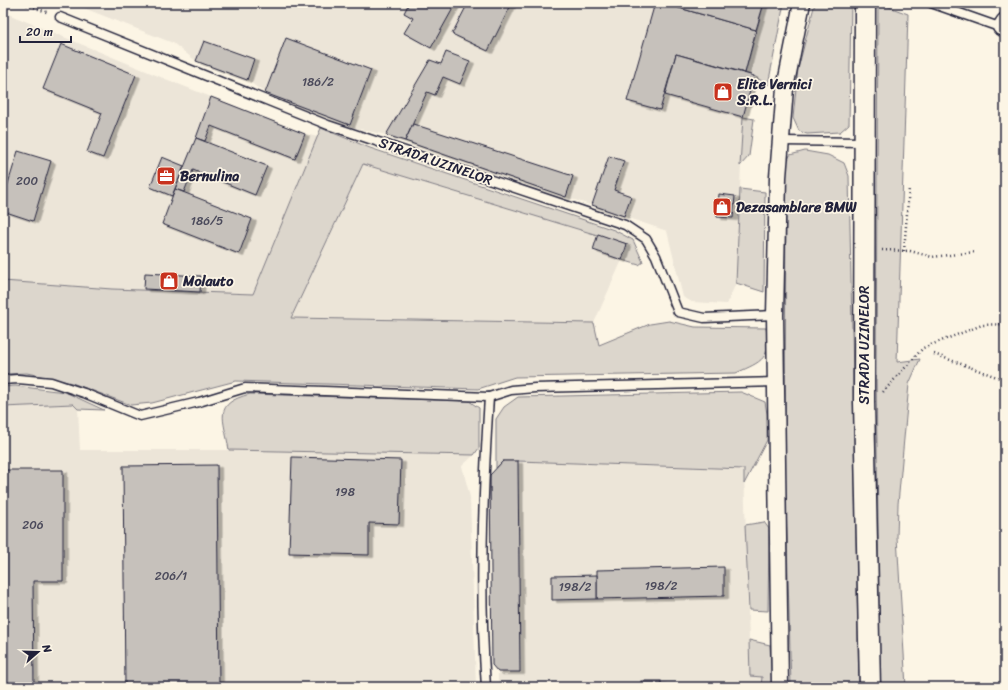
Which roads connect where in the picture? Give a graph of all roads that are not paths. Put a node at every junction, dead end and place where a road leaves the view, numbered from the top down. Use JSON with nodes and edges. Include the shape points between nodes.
{"nodes":[{"id":1,"x":802,"y":3,"type":"edge"},
{"id":2,"x":865,"y":3,"type":"edge"},
{"id":3,"x":931,"y":3,"type":"edge"},
{"id":4,"x":60,"y":17,"type":"road end"},
{"id":5,"x":1004,"y":26,"type":"edge"},
{"id":6,"x":781,"y":141,"type":"junction"},
{"id":7,"x":866,"y":142,"type":"junction"},
{"id":8,"x":775,"y":315,"type":"junction"},
{"id":9,"x":3,"y":380,"type":"edge"},
{"id":10,"x":776,"y":382,"type":"junction"},
{"id":11,"x":489,"y":397,"type":"junction"},
{"id":12,"x":486,"y":687,"type":"edge"},
{"id":13,"x":780,"y":687,"type":"edge"},
{"id":14,"x":870,"y":687,"type":"edge"}],
"edges":[{"from":1,"to":6,"type":"street","via":[[785,88]]},
{"from":2,"to":7,"type":"street","name":"STRADA UZINELOR"},
{"from":3,"to":5,"type":"lane"},
{"from":4,"to":8,"type":"lane","name":"STRADA UZINELOR","via":[[328,124],[625,225],[646,239],[650,245],[678,312],[704,318]]},
{"from":6,"to":7,"type":"lane"},
{"from":6,"to":8,"type":"street"},
{"from":7,"to":14,"type":"street","name":"STRADA UZINELOR","via":[[864,414]]},
{"from":8,"to":10,"type":"street"},
{"from":9,"to":11,"type":"lane","via":[[51,382],[140,416],[245,388]]},
{"from":10,"to":11,"type":"lane","via":[[535,388],[511,390]]},
{"from":10,"to":13,"type":"street"},
{"from":11,"to":12,"type":"lane","via":[[483,582]]}]}
